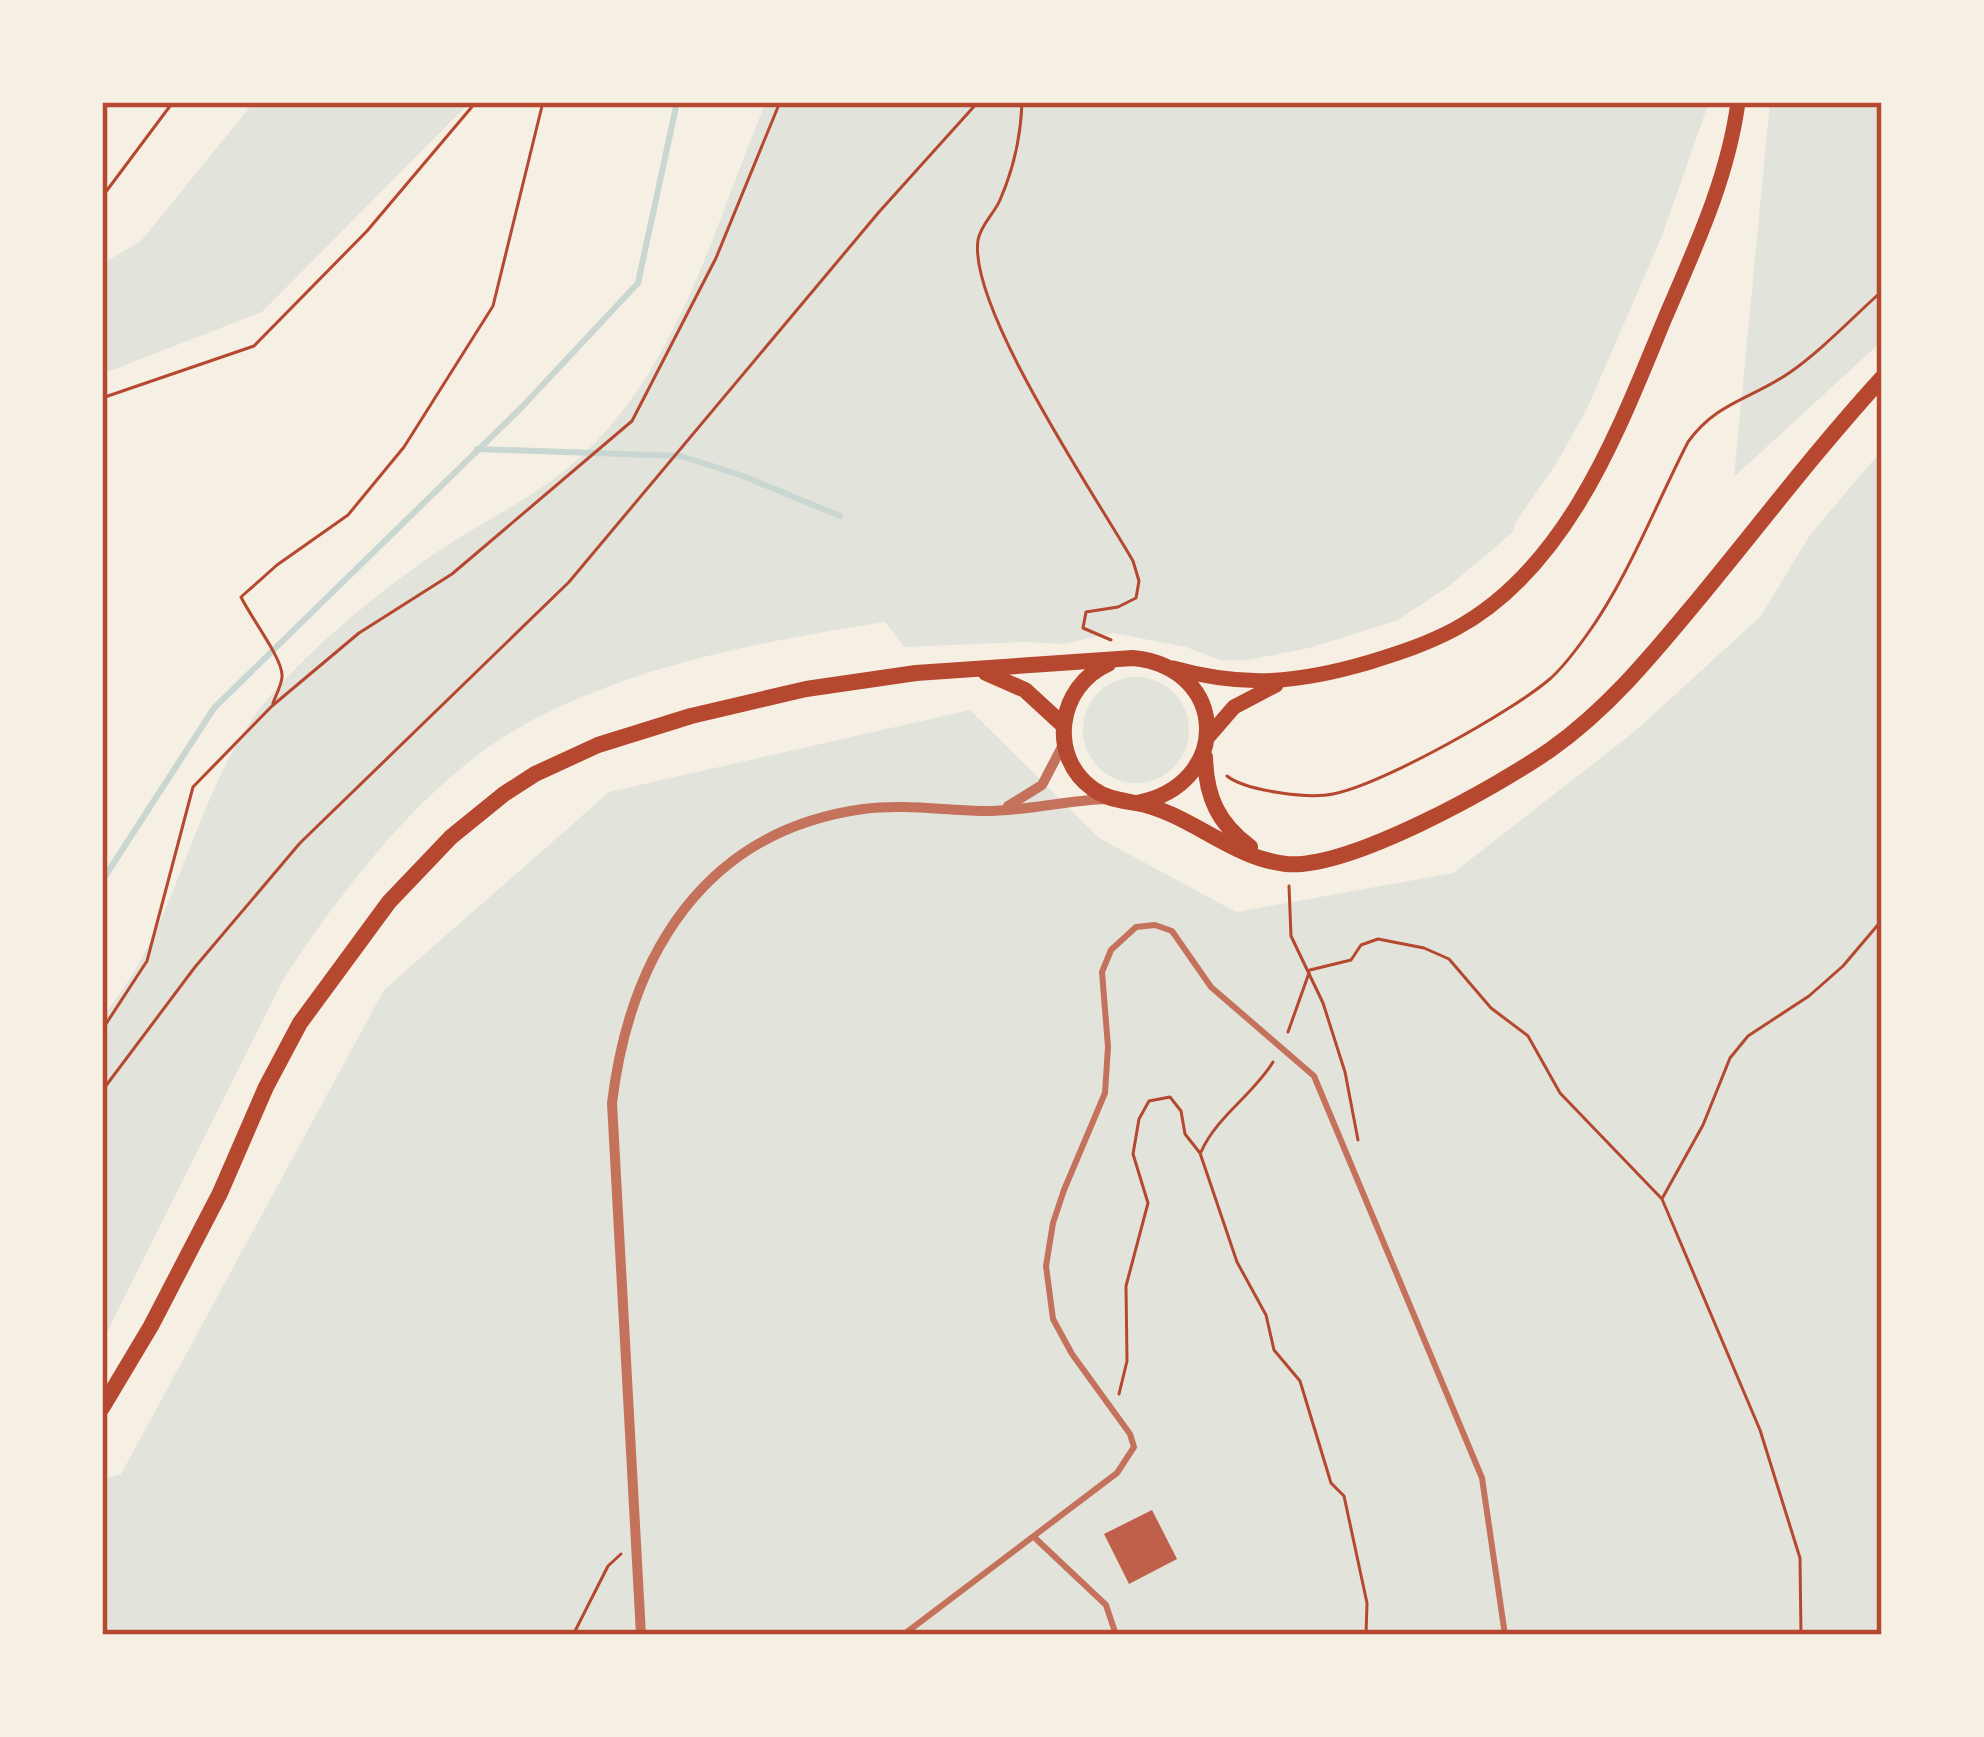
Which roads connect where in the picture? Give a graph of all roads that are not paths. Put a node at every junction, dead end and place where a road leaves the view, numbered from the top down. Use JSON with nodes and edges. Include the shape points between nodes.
{"nodes":[{"id":1,"x":1738,"y":102,"type":"edge"},
{"id":2,"x":1882,"y":378,"type":"edge"},
{"id":3,"x":1124,"y":659,"type":"junction"},
{"id":4,"x":1173,"y":668,"type":"junction"},
{"id":5,"x":956,"y":670,"type":"junction"},
{"id":6,"x":1284,"y":681,"type":"junction"},
{"id":7,"x":1063,"y":734,"type":"junction"},
{"id":8,"x":1206,"y":742,"type":"junction"},
{"id":9,"x":1111,"y":799,"type":"junction"},
{"id":10,"x":1137,"y":803,"type":"junction"},
{"id":11,"x":981,"y":811,"type":"junction"},
{"id":12,"x":1266,"y":858,"type":"junction"},
{"id":13,"x":102,"y":1408,"type":"edge"},
{"id":14,"x":1035,"y":1538,"type":"junction"},
{"id":15,"x":641,"y":1635,"type":"edge"},
{"id":16,"x":903,"y":1635,"type":"edge"},
{"id":17,"x":1116,"y":1635,"type":"edge"},
{"id":18,"x":1504,"y":1635,"type":"edge"}],
"edges":[{"from":1,"to":6,"type":"main road","via":[[1712,207],[1630,401],[1563,528],[1496,601],[1458,628],[1414,649]]},
{"from":2,"to":12,"type":"main road","via":[[1647,661],[1571,735],[1393,836],[1288,864]]},
{"from":3,"to":4,"type":"main road"},
{"from":3,"to":5,"type":"main road"},
{"from":3,"to":7,"type":"main road","via":[[1084,679],[1066,708]]},
{"from":4,"to":6,"type":"main road","via":[[1219,681]]},
{"from":4,"to":8,"type":"main road","via":[[1200,698]]},
{"from":5,"to":7,"type":"main road","via":[[1008,679],[1037,699]]},
{"from":5,"to":13,"type":"main road","via":[[806,688],[628,735],[535,774],[451,837],[358,940],[300,1023],[220,1193]]},
{"from":6,"to":8,"type":"main road","via":[[1234,707]]},
{"from":7,"to":9,"type":"main road","via":[[1080,777]]},
{"from":7,"to":11,"type":"street","via":[[1052,769],[1030,795]]},
{"from":8,"to":10,"type":"main road","via":[[1180,787]]},
{"from":8,"to":12,"type":"main road","via":[[1212,806]]},
{"from":9,"to":10,"type":"main road"},
{"from":9,"to":11,"type":"street"},
{"from":10,"to":12,"type":"main road"},
{"from":11,"to":15,"type":"street","via":[[866,809],[770,840],[698,890],[653,957],[621,1048],[612,1103]]},
{"from":14,"to":16,"type":"lane"},
{"from":14,"to":17,"type":"lane","via":[[1106,1605]]},
{"from":14,"to":18,"type":"lane","via":[[1135,1447],[1053,1319],[1046,1266],[1053,1222],[1105,1093],[1102,972],[1111,950],[1136,927],[1155,925],[1172,931],[1211,987],[1314,1076],[1482,1478]]}]}
